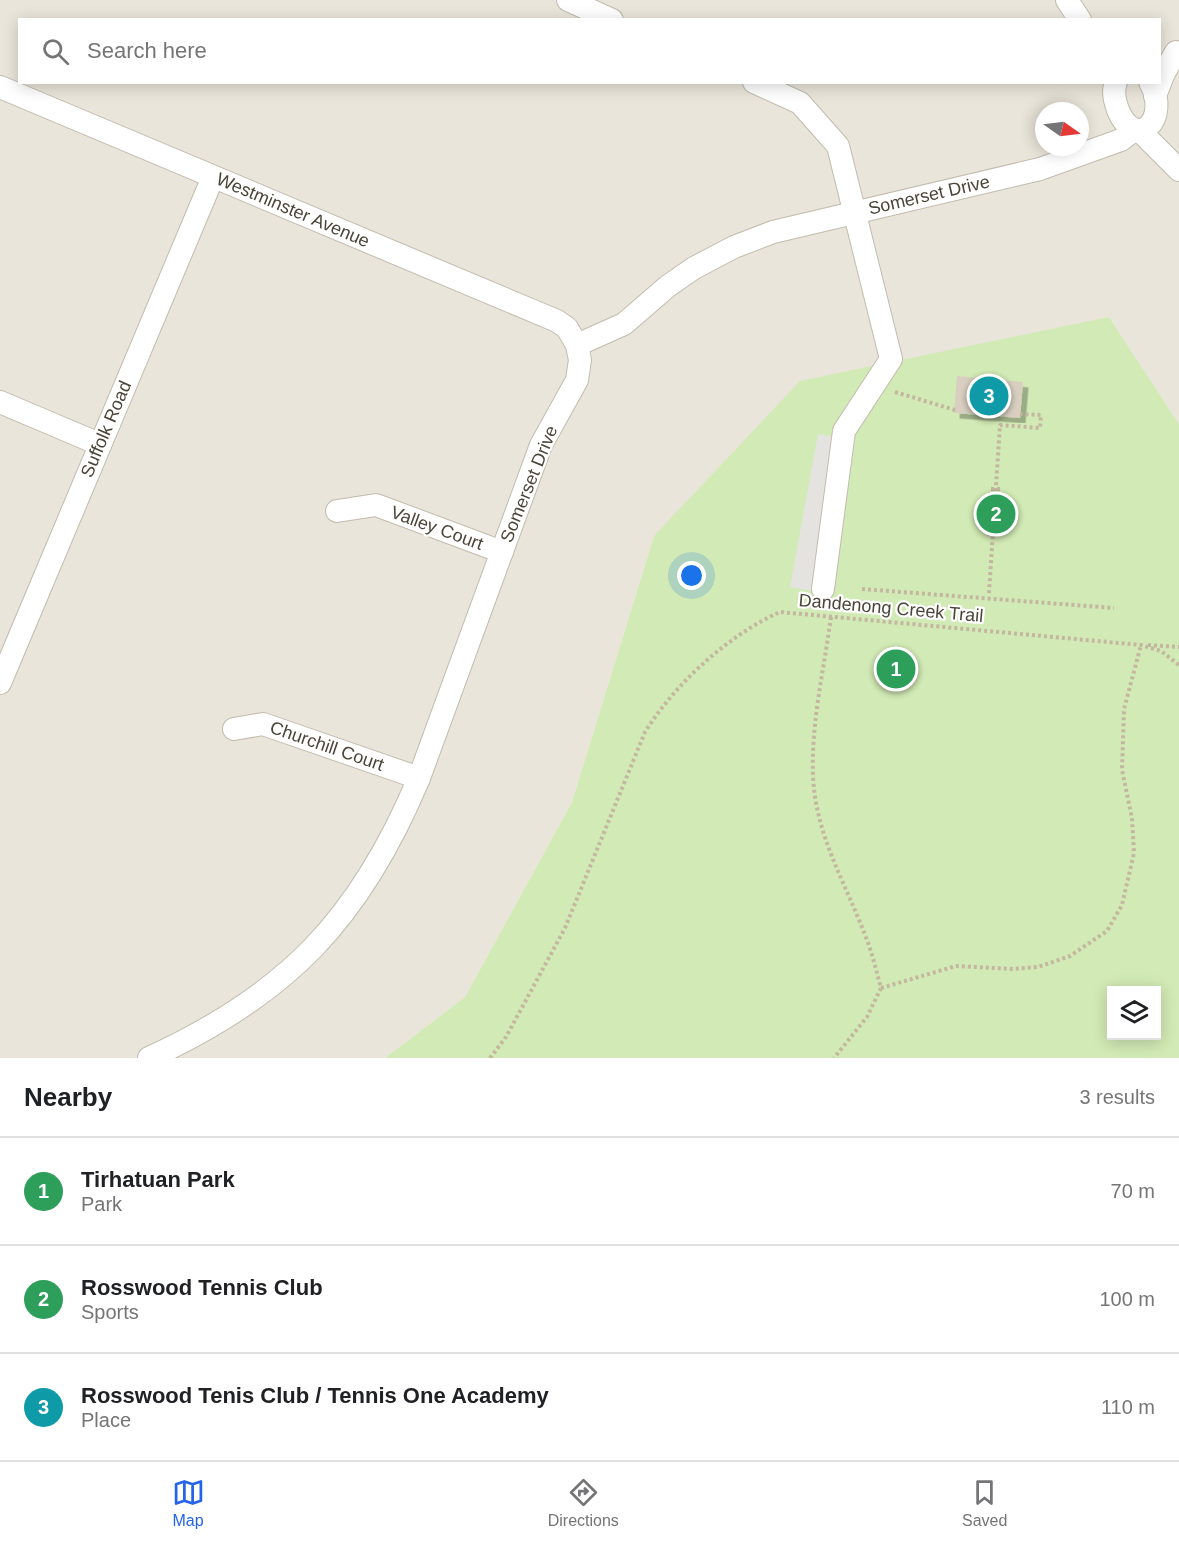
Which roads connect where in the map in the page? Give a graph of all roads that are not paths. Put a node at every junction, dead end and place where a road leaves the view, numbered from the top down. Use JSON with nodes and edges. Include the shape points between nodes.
{"nodes":[{"id":1,"x":568,"y":0,"type":"edge"},
{"id":2,"x":1067,"y":0,"type":"edge"},
{"id":3,"x":609,"y":12,"type":"edge"},
{"id":4,"x":1079,"y":18,"type":"edge"},
{"id":5,"x":1172,"y":55,"type":"edge"},
{"id":6,"x":1161,"y":80,"type":"edge"},
{"id":7,"x":758,"y":84,"type":"edge"},
{"id":8,"x":0,"y":87,"type":"edge"},
{"id":9,"x":1114,"y":90,"type":"edge"},
{"id":10,"x":1154,"y":97,"type":"edge"},
{"id":11,"x":1137,"y":130,"type":"junction"},
{"id":12,"x":1098,"y":146,"type":"junction"},
{"id":13,"x":1179,"y":163,"type":"edge"},
{"id":14,"x":1179,"y":170,"type":"edge"},
{"id":15,"x":213,"y":177,"type":"junction"},
{"id":16,"x":854,"y":212,"type":"junction"},
{"id":17,"x":577,"y":345,"type":"junction"},
{"id":18,"x":0,"y":402,"type":"edge"},
{"id":19,"x":99,"y":444,"type":"junction"},
{"id":20,"x":337,"y":511,"type":"dead end"},
{"id":21,"x":502,"y":552,"type":"junction"},
{"id":22,"x":823,"y":589,"type":"dead end"},
{"id":23,"x":0,"y":683,"type":"edge"},
{"id":24,"x":234,"y":729,"type":"dead end"},
{"id":25,"x":419,"y":778,"type":"junction"},
{"id":26,"x":148,"y":1058,"type":"edge"}],
"edges":[{"from":1,"to":3,"type":"street"},
{"from":2,"to":4,"type":"street"},
{"from":5,"to":6,"type":"street"},
{"from":7,"to":16,"type":"street","via":[[800,103],[838,146]]},
{"from":8,"to":15,"type":"street","name":"Westminster Avenue"},
{"from":9,"to":11,"type":"street","via":[[1122,118]]},
{"from":9,"to":12,"type":"street","via":[[1110,125]]},
{"from":10,"to":11,"type":"street","name":"Somerset Drive","via":[[1155,121]]},
{"from":10,"to":13,"type":"street"},
{"from":11,"to":12,"type":"street","name":"Somerset Drive","via":[[1121,140]]},
{"from":11,"to":14,"type":"street"},
{"from":12,"to":16,"type":"street","name":"Somerset Drive","via":[[1040,169]]},
{"from":15,"to":17,"type":"street","name":"Westminster Avenue","via":[[557,321],[567,328]]},
{"from":15,"to":19,"type":"street","name":"Suffolk Road"},
{"from":16,"to":17,"type":"street","name":"Somerset Drive","via":[[772,232],[734,247],[668,286],[624,324]]},
{"from":16,"to":22,"type":"street","via":[[891,360],[844,431]]},
{"from":17,"to":21,"type":"street","name":"Somerset Drive","via":[[577,380],[541,445]]},
{"from":18,"to":19,"type":"street"},
{"from":19,"to":23,"type":"street","name":"Suffolk Road"},
{"from":20,"to":21,"type":"street","name":"Valley Court","via":[[376,505]]},
{"from":21,"to":25,"type":"street","name":"Somerset Drive"},
{"from":24,"to":25,"type":"street","name":"Churchill Court","via":[[263,724]]},
{"from":25,"to":26,"type":"street","name":"Somerset Drive","via":[[369,878],[326,934],[262,995],[201,1033]]}]}
